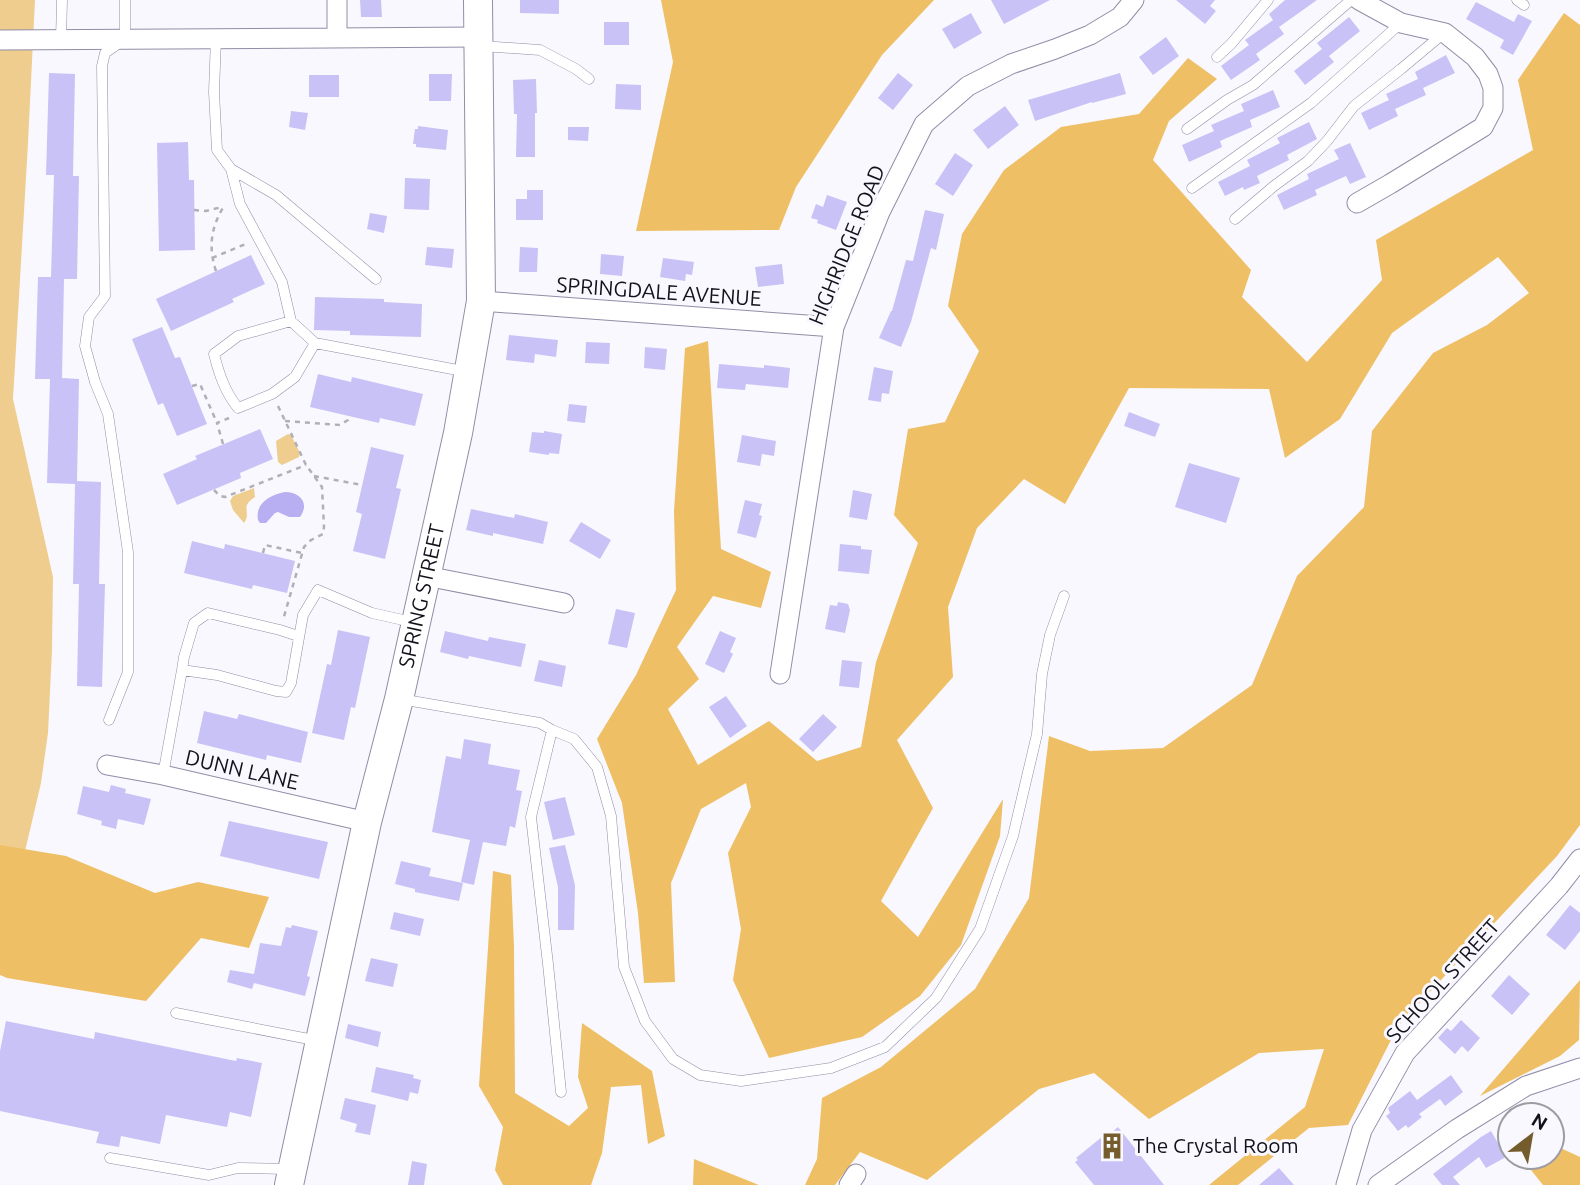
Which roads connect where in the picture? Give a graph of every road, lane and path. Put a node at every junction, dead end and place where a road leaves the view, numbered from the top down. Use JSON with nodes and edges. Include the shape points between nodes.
{"nodes":[{"id":1,"x":62,"y":0,"type":"edge"},
{"id":2,"x":125,"y":0,"type":"edge"},
{"id":3,"x":337,"y":0,"type":"edge"},
{"id":4,"x":478,"y":0,"type":"edge"},
{"id":5,"x":1133,"y":0,"type":"edge"},
{"id":6,"x":1268,"y":0,"type":"edge"},
{"id":7,"x":1352,"y":0,"type":"edge"},
{"id":8,"x":1359,"y":0,"type":"edge"},
{"id":9,"x":1401,"y":23,"type":"junction"},
{"id":10,"x":1444,"y":33,"type":"junction"},
{"id":11,"x":216,"y":38,"type":"junction"},
{"id":12,"x":337,"y":38,"type":"junction"},
{"id":13,"x":125,"y":39,"type":"junction"},
{"id":14,"x":0,"y":40,"type":"edge"},
{"id":15,"x":61,"y":40,"type":"junction"},
{"id":16,"x":478,"y":41,"type":"junction"},
{"id":17,"x":1217,"y":57,"type":"dead end"},
{"id":18,"x":589,"y":79,"type":"dead end"},
{"id":19,"x":1187,"y":130,"type":"dead end"},
{"id":20,"x":232,"y":169,"type":"junction"},
{"id":21,"x":1192,"y":188,"type":"dead end"},
{"id":22,"x":236,"y":192,"type":"junction"},
{"id":23,"x":1357,"y":203,"type":"dead end"},
{"id":24,"x":224,"y":206,"type":"junction"},
{"id":25,"x":194,"y":210,"type":"dead end"},
{"id":26,"x":1235,"y":219,"type":"dead end"},
{"id":27,"x":259,"y":238,"type":"junction"},
{"id":28,"x":212,"y":258,"type":"junction"},
{"id":29,"x":216,"y":271,"type":"dead end"},
{"id":30,"x":376,"y":279,"type":"dead end"},
{"id":31,"x":481,"y":301,"type":"junction"},
{"id":32,"x":291,"y":321,"type":"junction"},
{"id":33,"x":834,"y":327,"type":"junction"},
{"id":34,"x":315,"y":343,"type":"junction"},
{"id":35,"x":469,"y":372,"type":"junction"},
{"id":36,"x":192,"y":386,"type":"dead end"},
{"id":37,"x":272,"y":394,"type":"junction"},
{"id":38,"x":237,"y":408,"type":"junction"},
{"id":39,"x":349,"y":416,"type":"dead end"},
{"id":40,"x":285,"y":421,"type":"junction"},
{"id":41,"x":217,"y":423,"type":"junction"},
{"id":42,"x":223,"y":444,"type":"dead end"},
{"id":43,"x":306,"y":465,"type":"junction"},
{"id":44,"x":314,"y":476,"type":"junction"},
{"id":45,"x":362,"y":485,"type":"dead end"},
{"id":46,"x":214,"y":490,"type":"dead end"},
{"id":47,"x":263,"y":553,"type":"dead end"},
{"id":48,"x":302,"y":554,"type":"junction"},
{"id":49,"x":426,"y":576,"type":"junction"},
{"id":50,"x":1064,"y":596,"type":"dead end"},
{"id":51,"x":564,"y":603,"type":"dead end"},
{"id":52,"x":416,"y":623,"type":"junction"},
{"id":53,"x":280,"y":630,"type":"junction"},
{"id":54,"x":298,"y":636,"type":"junction"},
{"id":55,"x":182,"y":670,"type":"junction"},
{"id":56,"x":780,"y":674,"type":"dead end"},
{"id":57,"x":399,"y":699,"type":"junction"},
{"id":58,"x":109,"y":720,"type":"dead end"},
{"id":59,"x":552,"y":730,"type":"junction"},
{"id":60,"x":107,"y":765,"type":"dead end"},
{"id":61,"x":163,"y":775,"type":"junction"},
{"id":62,"x":367,"y":822,"type":"junction"},
{"id":63,"x":1580,"y":859,"type":"edge"},
{"id":64,"x":176,"y":1013,"type":"dead end"},
{"id":65,"x":320,"y":1041,"type":"junction"},
{"id":66,"x":1580,"y":1068,"type":"edge"},
{"id":67,"x":561,"y":1092,"type":"dead end"},
{"id":68,"x":110,"y":1158,"type":"dead end"},
{"id":69,"x":291,"y":1177,"type":"edge"},
{"id":70,"x":1346,"y":1185,"type":"edge"},
{"id":71,"x":1378,"y":1185,"type":"edge"}],
"edges":[{"from":1,"to":15,"type":"lane"},
{"from":2,"to":13,"type":"lane"},
{"from":3,"to":12,"type":"street"},
{"from":4,"to":16,"type":"main road","name":"SPRING STREET"},
{"from":5,"to":33,"type":"street","name":"HIGHRIDGE ROAD","via":[[1120,17],[1090,35],[1011,64],[968,86],[924,124],[880,212]]},
{"from":6,"to":17,"type":"lane"},
{"from":7,"to":19,"type":"lane","via":[[1253,85]]},
{"from":8,"to":9,"type":"street"},
{"from":9,"to":10,"type":"street"},
{"from":9,"to":21,"type":"lane","via":[[1311,103]]},
{"from":10,"to":23,"type":"street","via":[[1475,57],[1488,74],[1493,108],[1483,127]]},
{"from":10,"to":26,"type":"lane","via":[[1354,106],[1308,161]]},
{"from":11,"to":12,"type":"street"},
{"from":11,"to":13,"type":"street"},
{"from":11,"to":20,"type":"lane","via":[[217,150]]},
{"from":12,"to":16,"type":"street"},
{"from":13,"to":15,"type":"street"},
{"from":13,"to":58,"type":"lane","via":[[105,53],[102,66],[105,296],[89,317],[85,346],[108,415],[128,552],[128,673]]},
{"from":14,"to":15,"type":"street"},
{"from":16,"to":18,"type":"lane","via":[[540,50]]},
{"from":16,"to":31,"type":"main road","name":"SPRING STREET"},
{"from":20,"to":22,"type":"lane"},
{"from":20,"to":30,"type":"lane","via":[[276,195]]},
{"from":22,"to":24,"type":"path"},
{"from":22,"to":27,"type":"lane"},
{"from":24,"to":25,"type":"path"},
{"from":24,"to":28,"type":"path","via":[[213,230]]},
{"from":27,"to":28,"type":"path"},
{"from":27,"to":32,"type":"lane","via":[[282,282]]},
{"from":28,"to":29,"type":"path"},
{"from":31,"to":33,"type":"street","name":"SPRINGDALE AVENUE"},
{"from":31,"to":35,"type":"main road","name":"SPRING STREET"},
{"from":32,"to":34,"type":"lane"},
{"from":32,"to":38,"type":"lane","via":[[238,335],[214,354]]},
{"from":33,"to":56,"type":"street","name":"HIGHRIDGE ROAD"},
{"from":34,"to":35,"type":"lane"},
{"from":34,"to":37,"type":"lane","via":[[295,377]]},
{"from":35,"to":49,"type":"main road","name":"SPRING STREET"},
{"from":36,"to":41,"type":"path","via":[[200,384]]},
{"from":37,"to":38,"type":"lane"},
{"from":37,"to":40,"type":"path"},
{"from":38,"to":41,"type":"path","via":[[229,419]]},
{"from":39,"to":40,"type":"path","via":[[340,425]]},
{"from":40,"to":43,"type":"path"},
{"from":41,"to":42,"type":"path"},
{"from":43,"to":44,"type":"path"},
{"from":43,"to":46,"type":"path","via":[[225,496]]},
{"from":44,"to":45,"type":"path"},
{"from":44,"to":48,"type":"path","via":[[322,487],[323,534],[303,547]]},
{"from":47,"to":48,"type":"path","via":[[265,545]]},
{"from":48,"to":53,"type":"path"},
{"from":49,"to":51,"type":"street"},
{"from":49,"to":52,"type":"main road","name":"SPRING STREET"},
{"from":50,"to":59,"type":"lane","via":[[1047,648],[1037,734],[1013,836],[980,929],[936,998],[885,1047],[831,1068],[741,1081],[701,1075],[673,1059],[645,1021],[624,967],[611,816],[597,766],[574,738]]},
{"from":52,"to":54,"type":"lane","via":[[372,612],[318,590],[303,615]]},
{"from":52,"to":57,"type":"main road","name":"SPRING STREET"},
{"from":53,"to":54,"type":"lane"},
{"from":53,"to":55,"type":"lane","via":[[208,613],[194,623]]},
{"from":54,"to":55,"type":"lane","via":[[286,692]]},
{"from":55,"to":61,"type":"lane"},
{"from":57,"to":59,"type":"lane","via":[[540,723]]},
{"from":57,"to":62,"type":"main road","name":"SPRING STREET"},
{"from":59,"to":67,"type":"lane","via":[[531,817]]},
{"from":60,"to":61,"type":"street","name":"DUNN LANE"},
{"from":61,"to":62,"type":"street","name":"DUNN LANE"},
{"from":62,"to":65,"type":"main road","name":"SPRING STREET"},
{"from":63,"to":70,"type":"street","name":"SCHOOL STREET","via":[[1405,1053],[1362,1130]]},
{"from":64,"to":65,"type":"lane"},
{"from":65,"to":69,"type":"main road","name":"SPRING STREET"},
{"from":66,"to":71,"type":"street","via":[[1526,1086]]},
{"from":68,"to":69,"type":"lane","via":[[209,1175],[237,1168]]}]}
